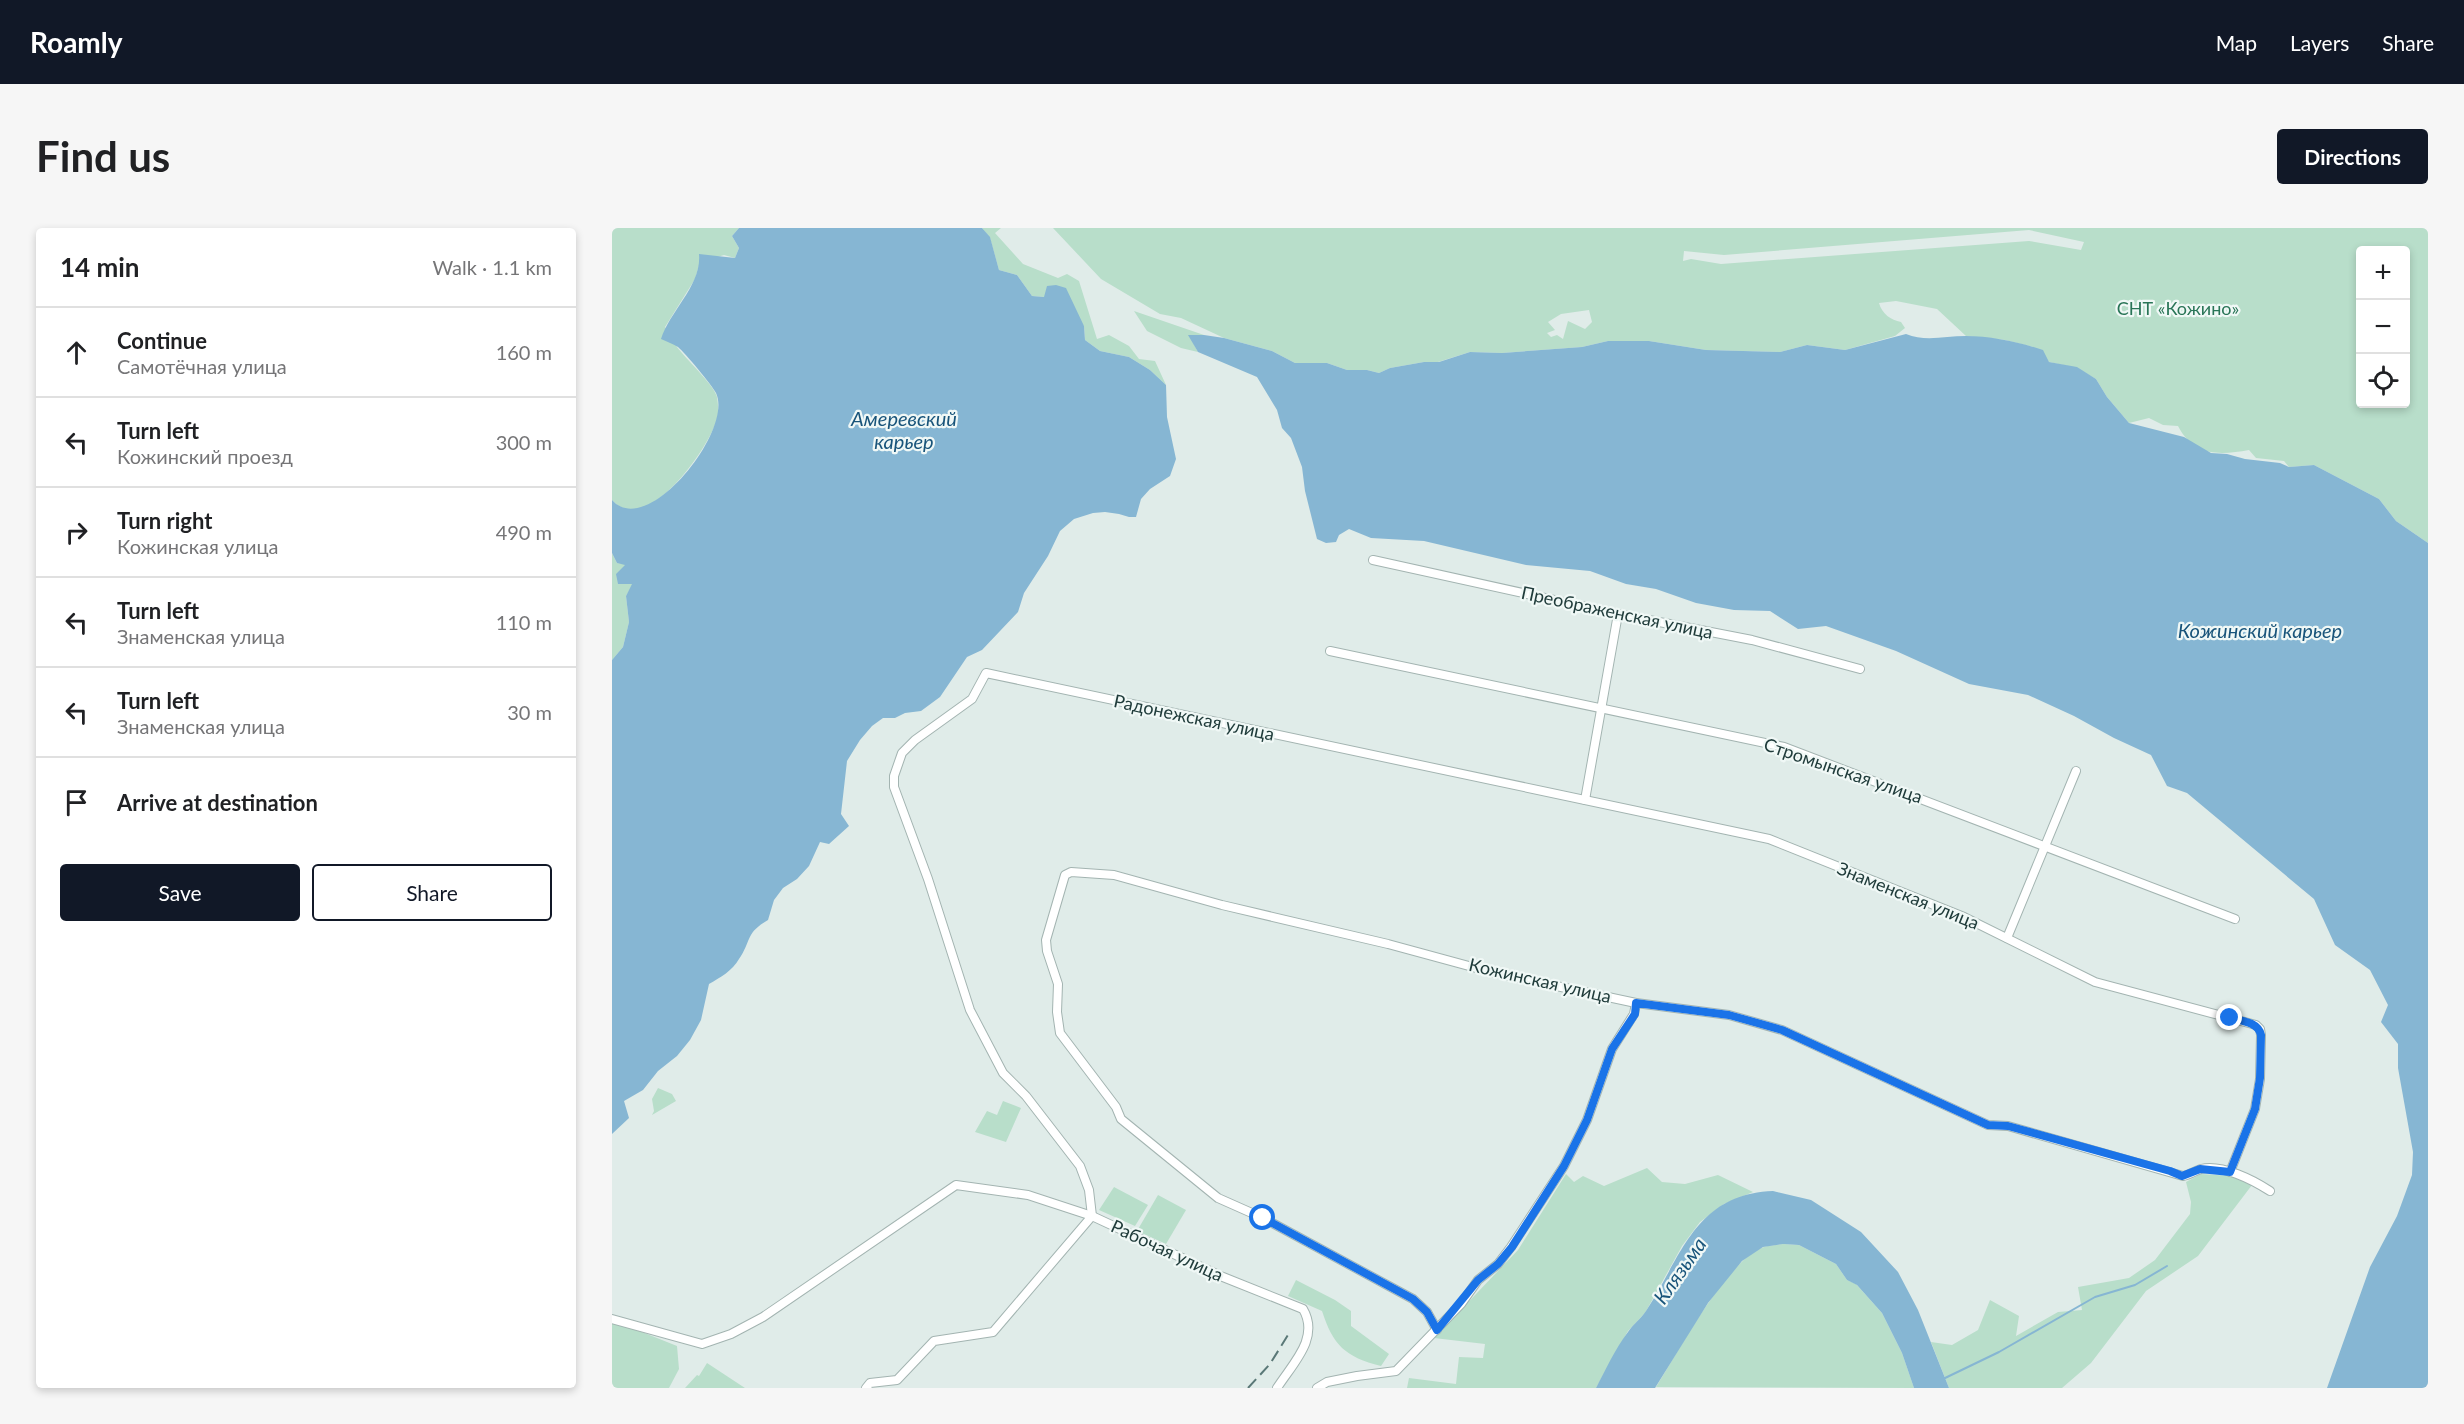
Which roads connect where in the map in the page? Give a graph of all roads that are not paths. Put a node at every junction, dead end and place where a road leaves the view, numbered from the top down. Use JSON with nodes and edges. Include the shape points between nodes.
{"nodes":[{"id":1,"x":1373,"y":560,"type":"dead end"},
{"id":2,"x":1618,"y":614,"type":"junction"},
{"id":3,"x":1330,"y":651,"type":"dead end"},
{"id":4,"x":1860,"y":669,"type":"dead end"},
{"id":5,"x":1602,"y":709,"type":"junction"},
{"id":6,"x":1401,"y":760,"type":"joint"},
{"id":7,"x":2076,"y":771,"type":"dead end"},
{"id":8,"x":1585,"y":800,"type":"junction"},
{"id":9,"x":2046,"y":847,"type":"junction"},
{"id":10,"x":2235,"y":919,"type":"dead end"},
{"id":11,"x":2007,"y":938,"type":"junction"},
{"id":12,"x":1636,"y":1003,"type":"junction"},
{"id":13,"x":2230,"y":1172,"type":"junction"},
{"id":14,"x":2270,"y":1191,"type":"dead end"},
{"id":15,"x":1092,"y":1216,"type":"junction"},
{"id":16,"x":612,"y":1319,"type":"edge"},
{"id":17,"x":1437,"y":1330,"type":"junction"},
{"id":18,"x":866,"y":1388,"type":"edge"},
{"id":19,"x":1277,"y":1388,"type":"edge"},
{"id":20,"x":1317,"y":1388,"type":"edge"}],
"edges":[{"from":1,"to":2,"type":"street","name":"Преображенская улица"},
{"from":2,"to":4,"type":"street","name":"Преображенская улица","via":[[1752,640]]},
{"from":2,"to":5,"type":"street"},
{"from":3,"to":5,"type":"street","name":"Стромынская улица"},
{"from":5,"to":8,"type":"street"},
{"from":5,"to":9,"type":"street","name":"Стромынская улица","via":[[1784,747]]},
{"from":6,"to":8,"type":"street","name":"Знаменская улица"},
{"from":6,"to":15,"type":"street","name":"Радонежская улица","via":[[986,674],[972,699],[902,753],[894,787],[970,1010],[1003,1073],[1026,1096],[1080,1166],[1089,1190]]},
{"from":7,"to":9,"type":"street"},
{"from":8,"to":11,"type":"street","name":"Знаменская улица","via":[[1769,839]]},
{"from":9,"to":10,"type":"street","name":"Стромынская улица"},
{"from":9,"to":11,"type":"street"},
{"from":11,"to":13,"type":"street","name":"Знаменская улица","via":[[2095,982],[2260,1029],[2260,1078],[2255,1109]]},
{"from":12,"to":13,"type":"street","name":"Кожинская улица","via":[[1729,1015],[1782,1030],[1988,1125],[2008,1126],[2182,1176],[2200,1169]]},
{"from":12,"to":17,"type":"street","via":[[1635,1014],[1612,1049],[1587,1120],[1564,1166],[1512,1247],[1478,1280]]},
{"from":12,"to":17,"type":"street","name":"Кожинская улица","via":[[1491,972],[1113,875],[1071,872],[1062,879],[1046,940],[1058,984],[1060,1033],[1116,1107],[1120,1119],[1218,1198],[1413,1299],[1427,1312]]},
{"from":13,"to":14,"type":"street","name":"Кожинская улица"},
{"from":15,"to":16,"type":"street","via":[[1028,1195],[956,1185],[763,1317],[731,1334],[702,1344]]},
{"from":15,"to":18,"type":"street","name":"Рабочая улица","via":[[993,1332],[934,1341],[897,1380],[870,1383]]},
{"from":15,"to":19,"type":"street","name":"Рабочая улица","via":[[1303,1310],[1309,1321],[1308,1340]]},
{"from":17,"to":20,"type":"street","via":[[1396,1371],[1357,1376]]}]}
